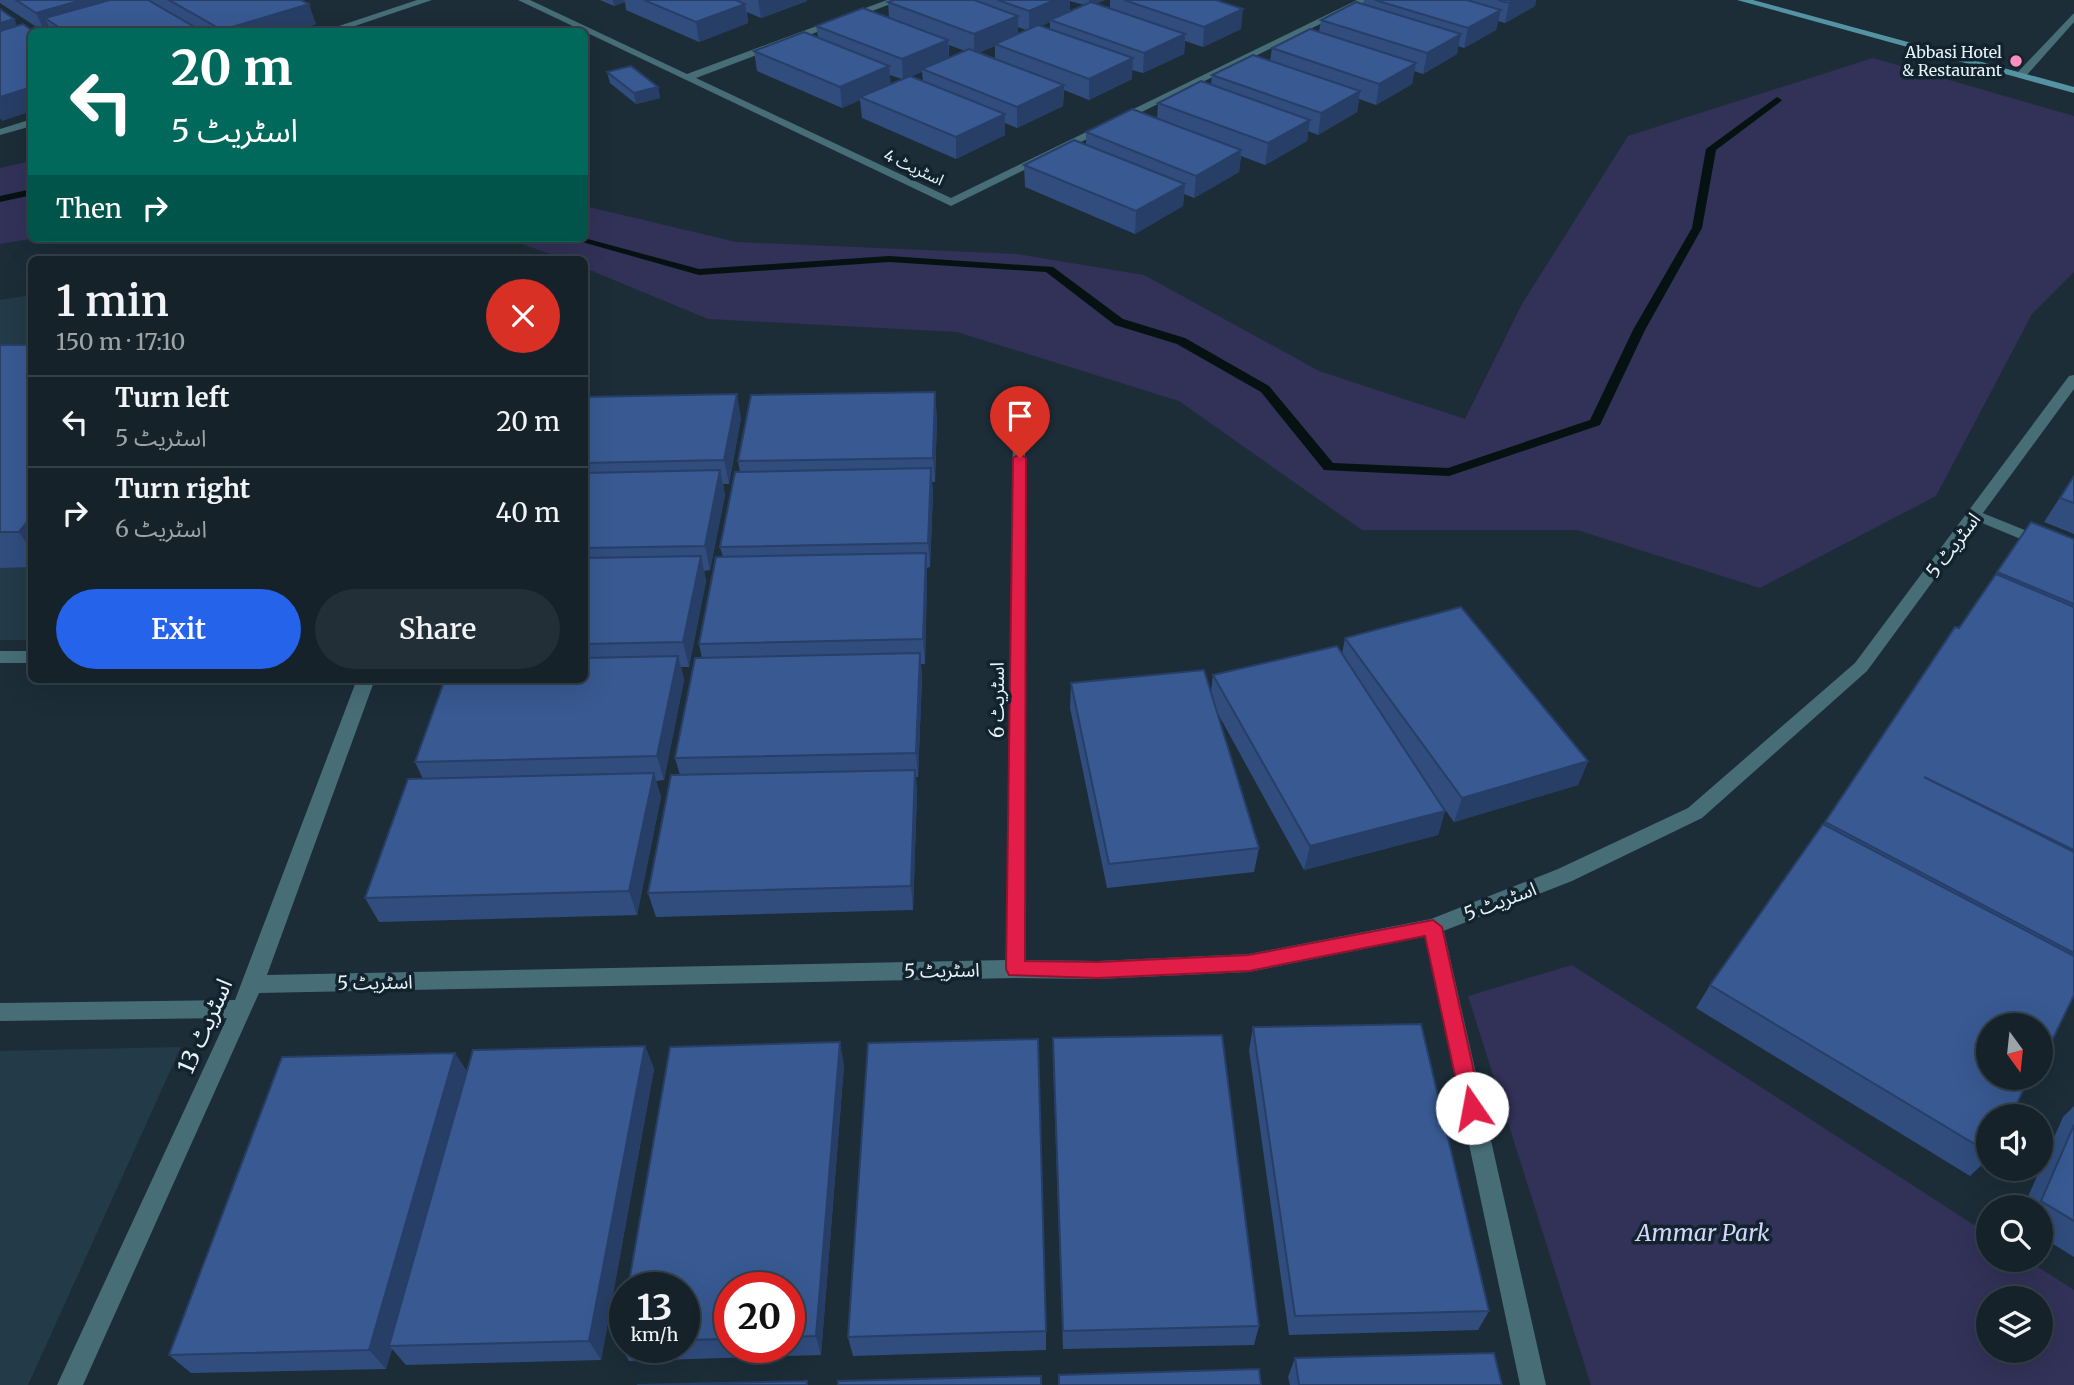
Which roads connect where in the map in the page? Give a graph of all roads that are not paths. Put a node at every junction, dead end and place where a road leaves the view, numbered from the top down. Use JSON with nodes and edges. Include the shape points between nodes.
{"nodes":[{"id":1,"x":427,"y":0,"type":"edge"},
{"id":2,"x":523,"y":0,"type":"edge"},
{"id":3,"x":896,"y":0,"type":"edge"},
{"id":4,"x":1364,"y":0,"type":"edge"},
{"id":5,"x":1742,"y":0,"type":"edge"},
{"id":6,"x":2074,"y":16,"type":"edge"},
{"id":7,"x":338,"y":28,"type":"edge"},
{"id":8,"x":583,"y":28,"type":"edge"},
{"id":9,"x":588,"y":30,"type":"edge"},
{"id":10,"x":2021,"y":75,"type":"junction"},
{"id":11,"x":688,"y":77,"type":"junction"},
{"id":12,"x":2074,"y":90,"type":"edge"},
{"id":13,"x":28,"y":123,"type":"edge"},
{"id":14,"x":0,"y":132,"type":"edge"},
{"id":15,"x":2074,"y":379,"type":"edge"},
{"id":16,"x":1020,"y":432,"type":"dead end"},
{"id":17,"x":1975,"y":515,"type":"junction"},
{"id":18,"x":2074,"y":556,"type":"edge"},
{"id":19,"x":0,"y":657,"type":"edge"},
{"id":20,"x":28,"y":657,"type":"edge"},
{"id":21,"x":365,"y":683,"type":"edge"},
{"id":22,"x":1433,"y":927,"type":"junction"},
{"id":23,"x":1016,"y":969,"type":"junction"},
{"id":24,"x":253,"y":984,"type":"junction"},
{"id":25,"x":242,"y":1009,"type":"junction"},
{"id":26,"x":0,"y":1012,"type":"edge"},
{"id":27,"x":70,"y":1385,"type":"edge"},
{"id":28,"x":1533,"y":1385,"type":"edge"}],
"edges":[{"from":1,"to":7,"type":"street"},
{"from":2,"to":8,"type":"street","name":"اسٹریٹ 4"},
{"from":3,"to":11,"type":"street"},
{"from":4,"to":11,"type":"street","name":"اسٹریٹ 4","via":[[951,202]]},
{"from":5,"to":10,"type":"main road"},
{"from":6,"to":10,"type":"street"},
{"from":9,"to":11,"type":"street","name":"اسٹریٹ 4"},
{"from":10,"to":12,"type":"main road"},
{"from":13,"to":14,"type":"street"},
{"from":15,"to":17,"type":"street","name":"اسٹریٹ 5"},
{"from":16,"to":23,"type":"street","name":"اسٹریٹ 6"},
{"from":17,"to":18,"type":"street"},
{"from":17,"to":22,"type":"street","name":"اسٹریٹ 5","via":[[1861,667],[1695,813],[1565,875]]},
{"from":19,"to":20,"type":"street"},
{"from":21,"to":24,"type":"street","name":"اسٹریٹ 13"},
{"from":22,"to":23,"type":"street","name":"اسٹریٹ 5","via":[[1249,963]]},
{"from":22,"to":28,"type":"street"},
{"from":23,"to":24,"type":"street","name":"اسٹریٹ 5"},
{"from":24,"to":25,"type":"street","name":"اسٹریٹ 13"},
{"from":25,"to":26,"type":"street"},
{"from":25,"to":27,"type":"street","name":"اسٹریٹ 13"}]}
